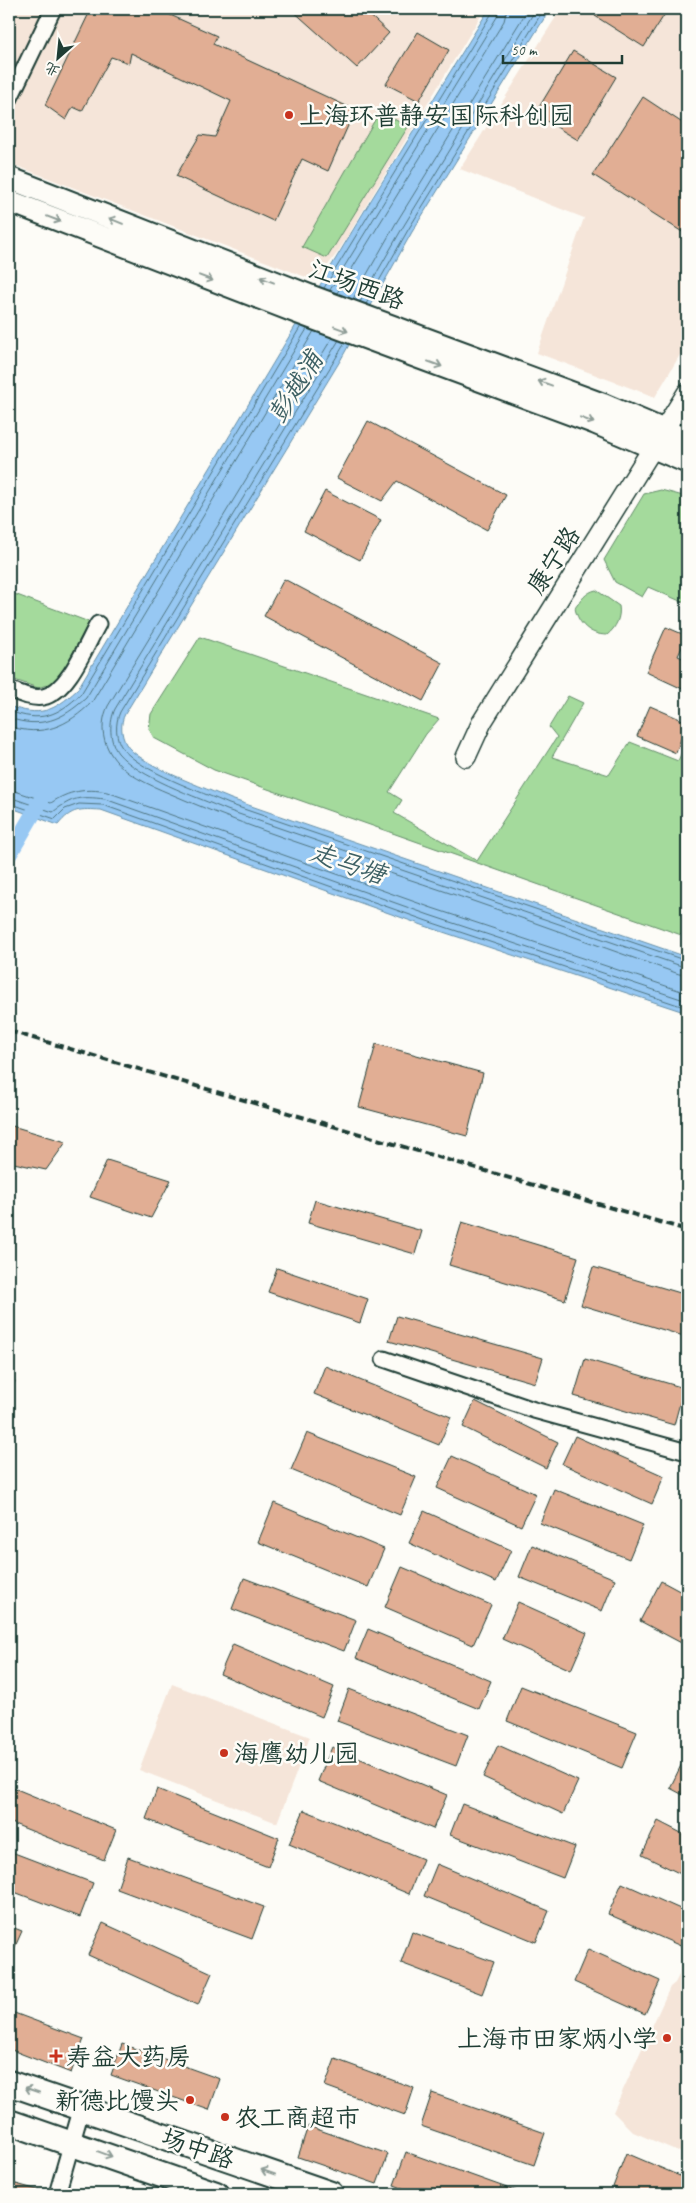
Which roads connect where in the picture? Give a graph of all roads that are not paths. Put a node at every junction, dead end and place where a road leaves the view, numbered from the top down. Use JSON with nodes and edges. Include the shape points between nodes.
{"nodes":[{"id":1,"x":53,"y":9,"type":"edge"},
{"id":2,"x":9,"y":100,"type":"edge"},
{"id":3,"x":9,"y":178,"type":"edge"},
{"id":4,"x":9,"y":201,"type":"edge"},
{"id":5,"x":395,"y":338,"type":"junction"},
{"id":6,"x":687,"y":393,"type":"edge"},
{"id":7,"x":659,"y":439,"type":"junction"},
{"id":8,"x":687,"y":440,"type":"edge"},
{"id":9,"x":687,"y":462,"type":"edge"},
{"id":10,"x":98,"y":624,"type":"dead end"},
{"id":11,"x":9,"y":689,"type":"edge"},
{"id":12,"x":466,"y":757,"type":"dead end"},
{"id":13,"x":384,"y":1359,"type":"dead end"},
{"id":14,"x":687,"y":1452,"type":"edge"},
{"id":15,"x":9,"y":2083,"type":"edge"},
{"id":16,"x":82,"y":2107,"type":"junction"},
{"id":17,"x":9,"y":2122,"type":"edge"},
{"id":18,"x":72,"y":2143,"type":"junction"},
{"id":19,"x":56,"y":2194,"type":"edge"},
{"id":20,"x":216,"y":2194,"type":"edge"},
{"id":21,"x":331,"y":2194,"type":"edge"}],
"edges":[{"from":1,"to":2,"type":"street"},
{"from":5,"to":3,"type":"main road","name":"江场西路","one_way":true,"via":[[313,297]]},
{"from":4,"to":5,"type":"main road","name":"江场西路","one_way":true,"via":[[296,312]]},
{"from":5,"to":7,"type":"main road","name":"江场西路","via":[[586,420]]},
{"from":6,"to":7,"type":"street","name":"康宁路"},
{"from":7,"to":8,"type":"main road","name":"江场西路"},
{"from":7,"to":9,"type":"main road","name":"江场西路"},
{"from":7,"to":12,"type":"street","name":"康宁路","via":[[482,722]]},
{"from":10,"to":11,"type":"street","via":[[65,682],[53,694],[31,697]]},
{"from":13,"to":14,"type":"street","via":[[534,1410]]},
{"from":16,"to":15,"type":"main road","name":"场中路","one_way":true},
{"from":16,"to":18,"type":"street"},
{"from":21,"to":16,"type":"main road","name":"场中路","one_way":true},
{"from":17,"to":18,"type":"main road","name":"场中路"},
{"from":18,"to":19,"type":"street"},
{"from":18,"to":20,"type":"main road","name":"场中路","one_way":true}]}
